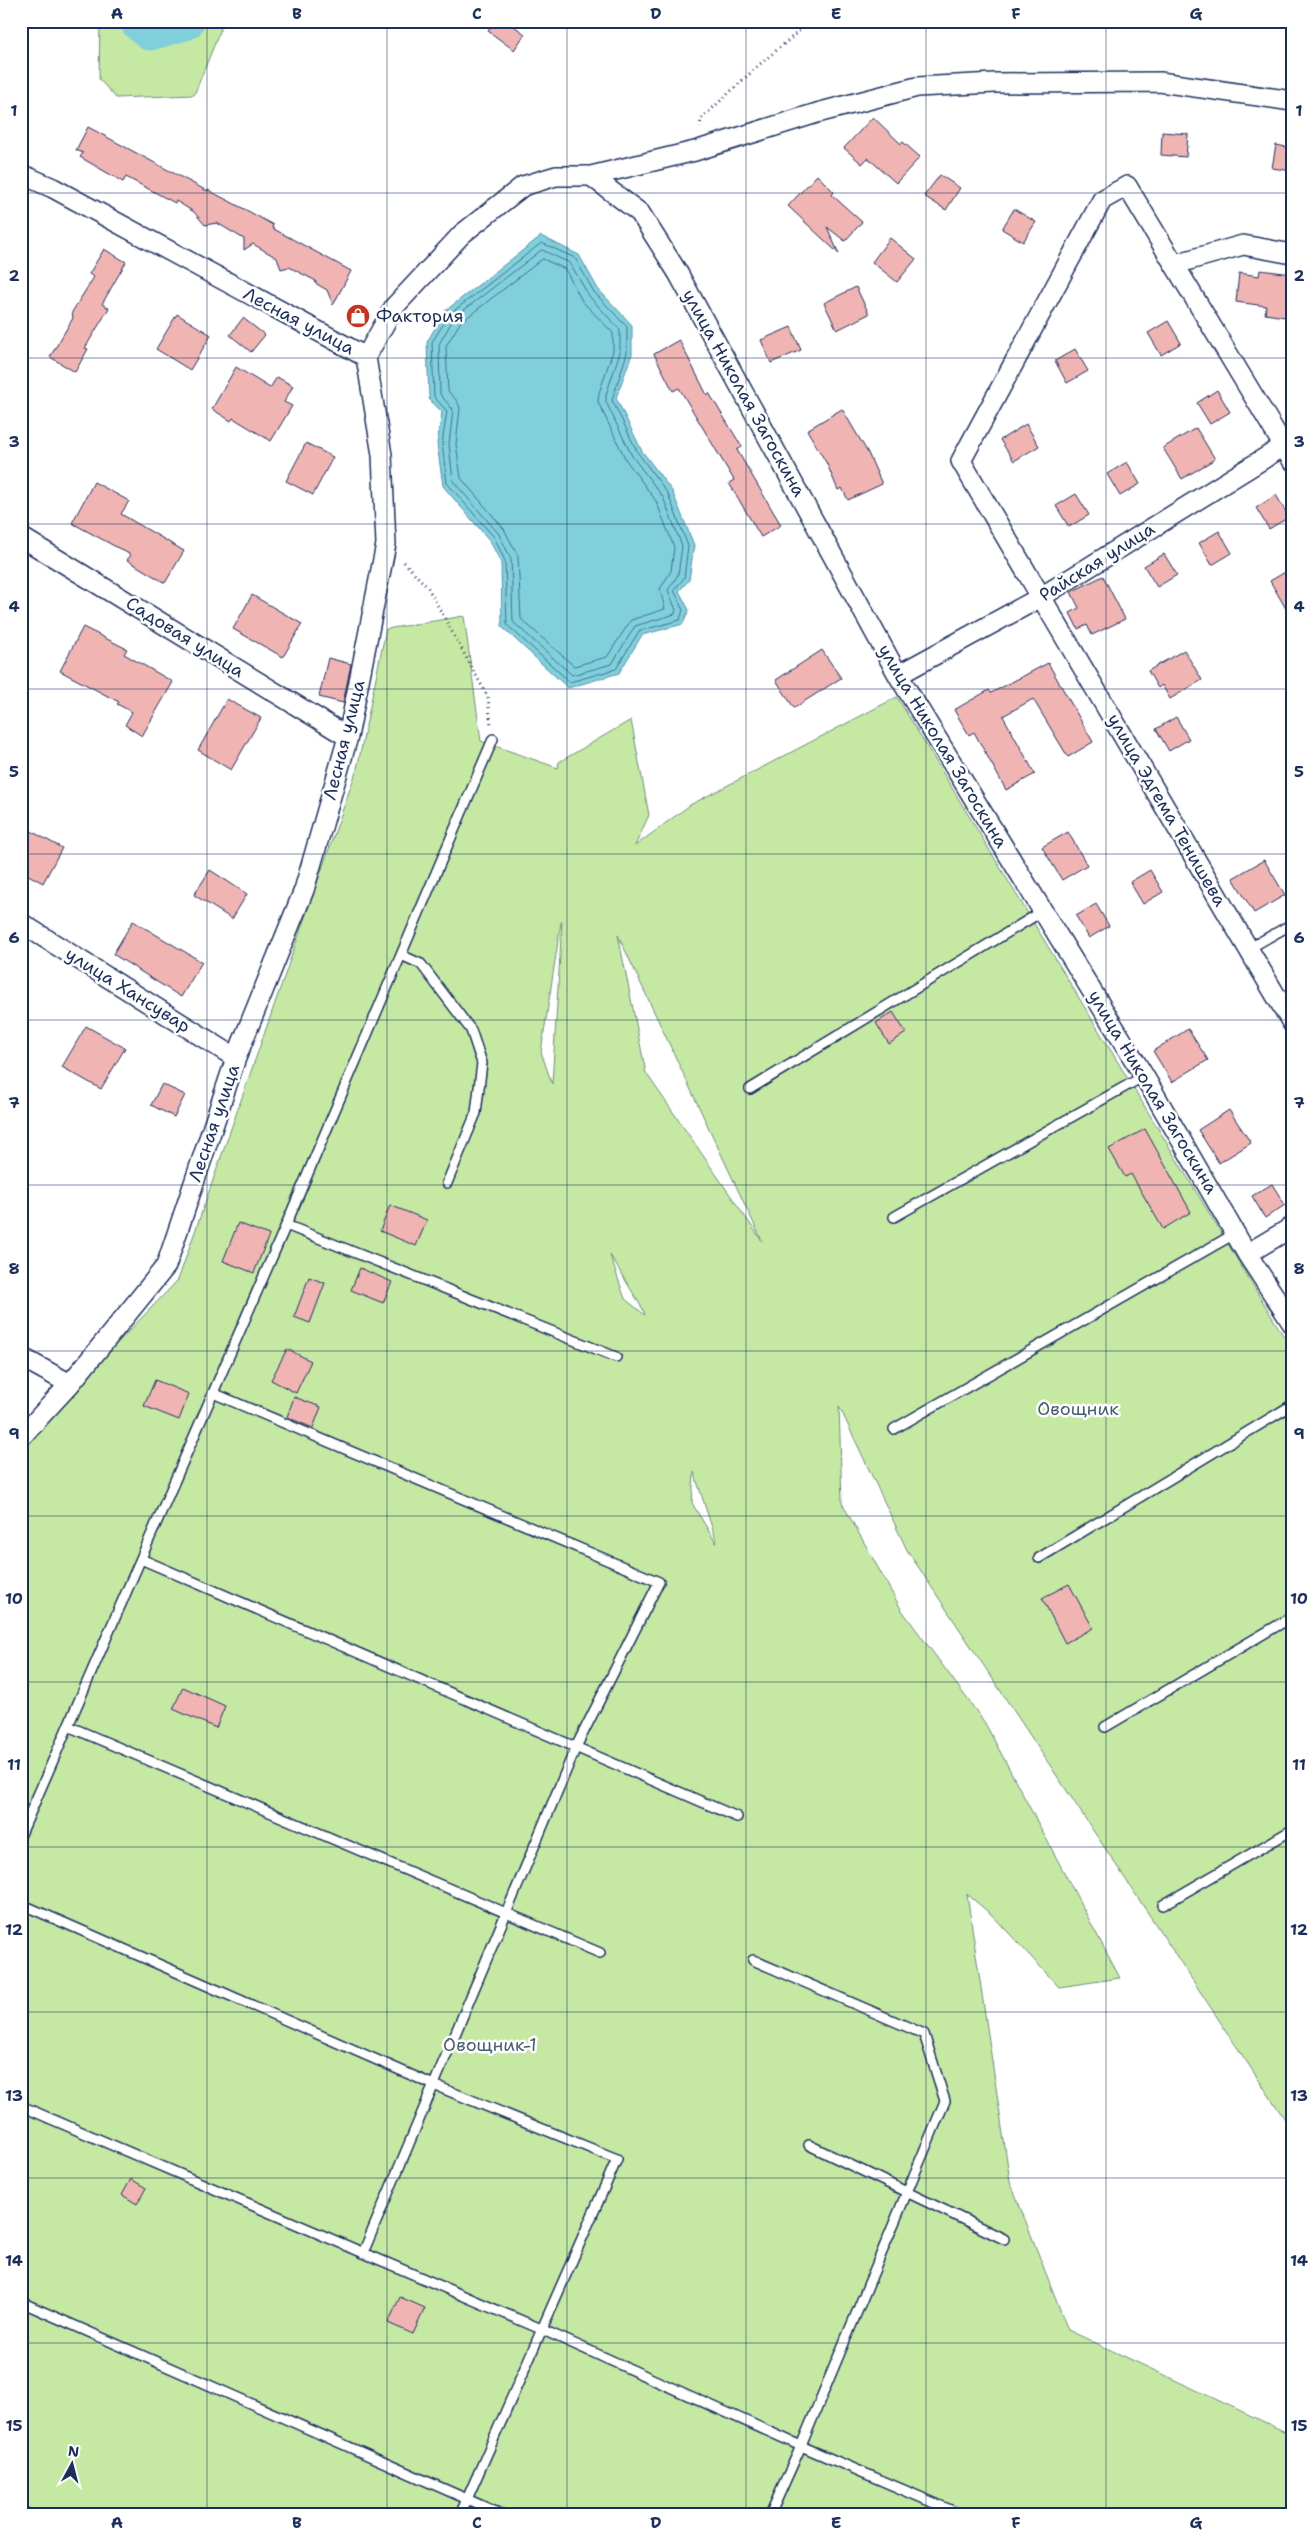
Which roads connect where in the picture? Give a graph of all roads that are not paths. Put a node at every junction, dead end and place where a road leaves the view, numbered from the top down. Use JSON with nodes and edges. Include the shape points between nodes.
{"nodes":[{"id":1,"x":1292,"y":101,"type":"edge"},
{"id":2,"x":21,"y":174,"type":"edge"},
{"id":3,"x":591,"y":176,"type":"junction"},
{"id":4,"x":1292,"y":254,"type":"edge"},
{"id":5,"x":1175,"y":264,"type":"junction"},
{"id":6,"x":366,"y":357,"type":"junction"},
{"id":7,"x":1289,"y":449,"type":"edge"},
{"id":8,"x":21,"y":537,"type":"edge"},
{"id":9,"x":1042,"y":597,"type":"junction"},
{"id":10,"x":898,"y":675,"type":"junction"},
{"id":11,"x":348,"y":737,"type":"junction"},
{"id":12,"x":493,"y":739,"type":"road end"},
{"id":13,"x":1044,"y":911,"type":"junction"},
{"id":14,"x":21,"y":923,"type":"edge"},
{"id":15,"x":1292,"y":924,"type":"edge"},
{"id":16,"x":1248,"y":949,"type":"junction"},
{"id":17,"x":401,"y":955,"type":"junction"},
{"id":18,"x":1292,"y":1023,"type":"edge"},
{"id":19,"x":236,"y":1058,"type":"junction"},
{"id":20,"x":1144,"y":1076,"type":"junction"},
{"id":21,"x":750,"y":1089,"type":"dead end"},
{"id":22,"x":447,"y":1183,"type":"dead end"},
{"id":23,"x":894,"y":1218,"type":"dead end"},
{"id":24,"x":286,"y":1225,"type":"junction"},
{"id":25,"x":1292,"y":1228,"type":"edge"},
{"id":26,"x":1236,"y":1233,"type":"junction"},
{"id":27,"x":1247,"y":1254,"type":"junction"},
{"id":28,"x":1292,"y":1323,"type":"edge"},
{"id":29,"x":21,"y":1357,"type":"edge"},
{"id":30,"x":616,"y":1357,"type":"dead end"},
{"id":31,"x":70,"y":1384,"type":"junction"},
{"id":32,"x":213,"y":1393,"type":"junction"},
{"id":33,"x":1292,"y":1405,"type":"edge"},
{"id":34,"x":894,"y":1430,"type":"dead end"},
{"id":35,"x":21,"y":1437,"type":"edge"},
{"id":36,"x":141,"y":1558,"type":"junction"},
{"id":37,"x":1039,"y":1558,"type":"dead end"},
{"id":38,"x":1292,"y":1617,"type":"edge"},
{"id":39,"x":68,"y":1726,"type":"junction"},
{"id":40,"x":1105,"y":1727,"type":"dead end"},
{"id":41,"x":576,"y":1747,"type":"junction"},
{"id":42,"x":737,"y":1817,"type":"dead end"},
{"id":43,"x":1292,"y":1830,"type":"edge"},
{"id":44,"x":21,"y":1834,"type":"edge"},
{"id":45,"x":21,"y":1904,"type":"edge"},
{"id":46,"x":1163,"y":1904,"type":"dead end"},
{"id":47,"x":506,"y":1913,"type":"junction"},
{"id":48,"x":600,"y":1953,"type":"dead end"},
{"id":49,"x":753,"y":1960,"type":"dead end"},
{"id":50,"x":434,"y":2085,"type":"junction"},
{"id":51,"x":21,"y":2106,"type":"edge"},
{"id":52,"x":809,"y":2146,"type":"dead end"},
{"id":53,"x":907,"y":2192,"type":"junction"},
{"id":54,"x":1004,"y":2239,"type":"dead end"},
{"id":55,"x":363,"y":2253,"type":"junction"},
{"id":56,"x":21,"y":2302,"type":"edge"},
{"id":57,"x":540,"y":2329,"type":"junction"},
{"id":58,"x":801,"y":2446,"type":"junction"},
{"id":59,"x":467,"y":2499,"type":"junction"},
{"id":60,"x":21,"y":2511,"type":"edge"},
{"id":61,"x":30,"y":2515,"type":"edge"},
{"id":62,"x":460,"y":2515,"type":"edge"},
{"id":63,"x":503,"y":2515,"type":"edge"},
{"id":64,"x":770,"y":2515,"type":"edge"},
{"id":65,"x":962,"y":2515,"type":"edge"}],
"edges":[{"from":1,"to":3,"type":"street","via":[[1160,82],[917,87]]},
{"from":2,"to":6,"type":"street","name":"Лесная улица","via":[[62,192]]},
{"from":3,"to":6,"type":"street","via":[[556,176],[523,186],[462,234],[394,307]]},
{"from":3,"to":10,"type":"street","name":"улица Николая Загоскина","via":[[640,213],[678,273]]},
{"from":4,"to":5,"type":"street","via":[[1243,245]]},
{"from":5,"to":7,"type":"street"},
{"from":5,"to":9,"type":"street","name":"улица Эдгема Тенишева","via":[[1126,186],[1102,200],[961,461]]},
{"from":6,"to":11,"type":"street","name":"Лесная улица","via":[[382,455],[386,544]]},
{"from":7,"to":9,"type":"street","name":"Райская улица"},
{"from":8,"to":11,"type":"street","name":"Садовая улица"},
{"from":9,"to":10,"type":"street","name":"Райская улица"},
{"from":9,"to":16,"type":"street","name":"улица Эдгема Тенишева"},
{"from":10,"to":13,"type":"street","name":"улица Николая Загоскина"},
{"from":11,"to":19,"type":"street","name":"Лесная улица","via":[[304,890]]},
{"from":12,"to":17,"type":"lane"},
{"from":13,"to":20,"type":"street","name":"улица Николая Загоскина"},
{"from":13,"to":21,"type":"lane"},
{"from":14,"to":19,"type":"street","name":"улица Хансувар"},
{"from":15,"to":16,"type":"lane"},
{"from":16,"to":18,"type":"street","name":"улица Эдгема Тенишева"},
{"from":17,"to":22,"type":"lane","via":[[420,964],[471,1030],[482,1063],[476,1113]]},
{"from":17,"to":24,"type":"lane"},
{"from":19,"to":31,"type":"street","name":"Лесная улица","via":[[166,1266]]},
{"from":20,"to":23,"type":"lane"},
{"from":20,"to":26,"type":"street","name":"улица Николая Загоскина"},
{"from":24,"to":30,"type":"lane"},
{"from":24,"to":32,"type":"lane"},
{"from":25,"to":27,"type":"street"},
{"from":26,"to":27,"type":"street","name":"улица Николая Загоскина"},
{"from":26,"to":34,"type":"lane"},
{"from":27,"to":28,"type":"street","name":"улица Николая Загоскина"},
{"from":29,"to":31,"type":"street"},
{"from":31,"to":35,"type":"street","name":"Лесная улица"},
{"from":32,"to":36,"type":"lane"},
{"from":32,"to":41,"type":"lane","via":[[659,1582]]},
{"from":33,"to":37,"type":"lane"},
{"from":36,"to":39,"type":"lane"},
{"from":36,"to":41,"type":"lane"},
{"from":38,"to":40,"type":"lane"},
{"from":39,"to":44,"type":"lane"},
{"from":39,"to":47,"type":"lane"},
{"from":41,"to":42,"type":"lane"},
{"from":41,"to":47,"type":"lane"},
{"from":43,"to":46,"type":"lane"},
{"from":45,"to":50,"type":"lane"},
{"from":47,"to":48,"type":"lane"},
{"from":47,"to":50,"type":"lane"},
{"from":49,"to":53,"type":"lane","via":[[924,2034],[945,2101]]},
{"from":50,"to":55,"type":"lane"},
{"from":50,"to":57,"type":"lane","via":[[617,2159]]},
{"from":51,"to":55,"type":"lane"},
{"from":52,"to":53,"type":"lane"},
{"from":53,"to":54,"type":"lane"},
{"from":53,"to":58,"type":"lane"},
{"from":55,"to":57,"type":"lane"},
{"from":56,"to":59,"type":"lane"},
{"from":57,"to":58,"type":"lane"},
{"from":57,"to":59,"type":"lane"},
{"from":58,"to":64,"type":"lane"},
{"from":58,"to":65,"type":"lane"},
{"from":59,"to":62,"type":"lane"},
{"from":59,"to":63,"type":"lane"},
{"from":60,"to":61,"type":"lane"}]}
